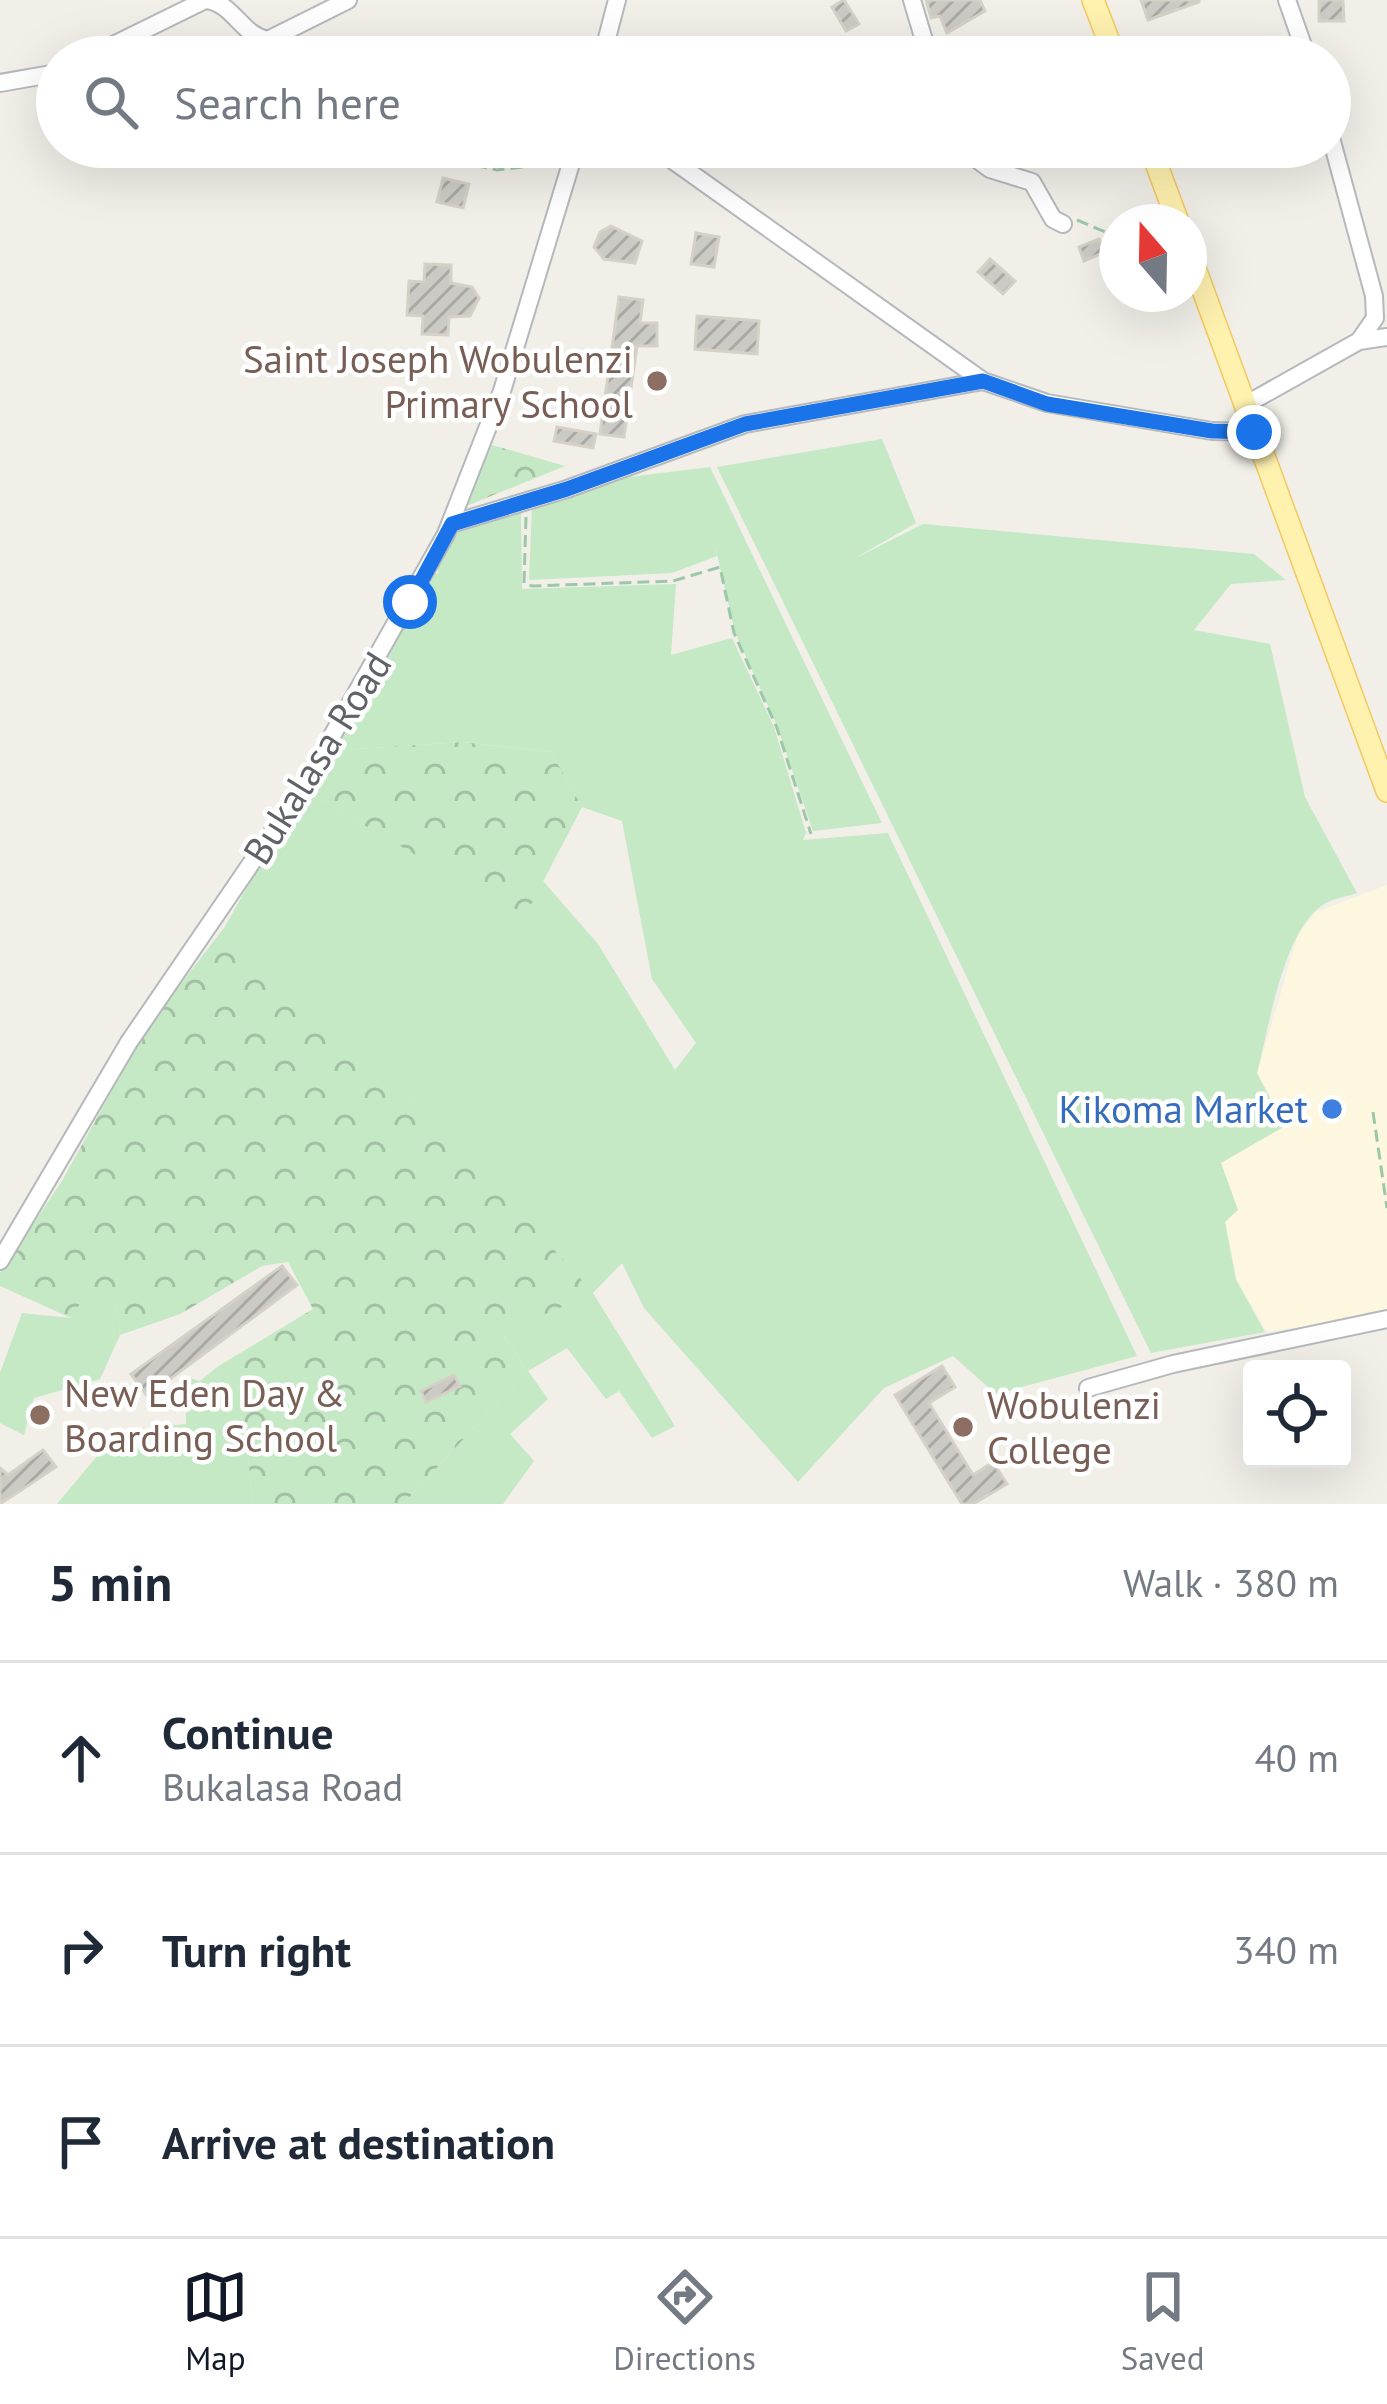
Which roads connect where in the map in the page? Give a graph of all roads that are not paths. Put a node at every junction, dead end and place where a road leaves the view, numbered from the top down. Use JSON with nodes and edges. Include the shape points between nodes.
{"nodes":[{"id":1,"x":206,"y":0,"type":"edge"},
{"id":2,"x":348,"y":0,"type":"edge"},
{"id":3,"x":617,"y":0,"type":"edge"},
{"id":4,"x":912,"y":0,"type":"edge"},
{"id":5,"x":1093,"y":0,"type":"edge"},
{"id":6,"x":1287,"y":0,"type":"edge"},
{"id":7,"x":131,"y":36,"type":"edge"},
{"id":8,"x":253,"y":36,"type":"edge"},
{"id":9,"x":276,"y":36,"type":"edge"},
{"id":10,"x":608,"y":36,"type":"edge"},
{"id":11,"x":922,"y":36,"type":"edge"},
{"id":12,"x":1107,"y":36,"type":"edge"},
{"id":13,"x":1300,"y":36,"type":"edge"},
{"id":14,"x":36,"y":77,"type":"edge"},
{"id":15,"x":0,"y":83,"type":"edge"},
{"id":16,"x":569,"y":168,"type":"edge"},
{"id":17,"x":684,"y":168,"type":"edge"},
{"id":18,"x":989,"y":168,"type":"edge"},
{"id":19,"x":1158,"y":168,"type":"edge"},
{"id":20,"x":1339,"y":168,"type":"edge"},
{"id":21,"x":1171,"y":204,"type":"edge"},
{"id":22,"x":1063,"y":224,"type":"road end"},
{"id":23,"x":1207,"y":300,"type":"edge"},
{"id":24,"x":1387,"y":338,"type":"edge"},
{"id":25,"x":1359,"y":341,"type":"junction"},
{"id":26,"x":983,"y":381,"type":"junction"},
{"id":27,"x":1246,"y":405,"type":"junction"},
{"id":28,"x":1254,"y":432,"type":"junction"},
{"id":29,"x":452,"y":524,"type":"junction"},
{"id":30,"x":1387,"y":791,"type":"edge"},
{"id":31,"x":0,"y":1261,"type":"edge"},
{"id":32,"x":1387,"y":1319,"type":"edge"},
{"id":33,"x":1088,"y":1388,"type":"dead end"}],
"edges":[{"from":1,"to":7,"type":"street"},
{"from":1,"to":8,"type":"street"},
{"from":2,"to":9,"type":"street"},
{"from":3,"to":10,"type":"street"},
{"from":4,"to":11,"type":"street"},
{"from":5,"to":12,"type":"main road"},
{"from":6,"to":13,"type":"street"},
{"from":14,"to":15,"type":"street"},
{"from":16,"to":29,"type":"street","name":"Bukalasa Road"},
{"from":17,"to":26,"type":"street"},
{"from":18,"to":22,"type":"street","via":[[1031,182]]},
{"from":19,"to":21,"type":"main road"},
{"from":20,"to":25,"type":"street","via":[[1374,296],[1375,318]]},
{"from":23,"to":27,"type":"main road"},
{"from":24,"to":25,"type":"street"},
{"from":25,"to":27,"type":"street"},
{"from":26,"to":28,"type":"street","via":[[1047,404]]},
{"from":26,"to":29,"type":"street","via":[[745,424]]},
{"from":27,"to":28,"type":"main road"},
{"from":28,"to":30,"type":"main road"},
{"from":29,"to":31,"type":"street","name":"Bukalasa Road","via":[[302,789],[129,1042]]},
{"from":32,"to":33,"type":"street"}]}
